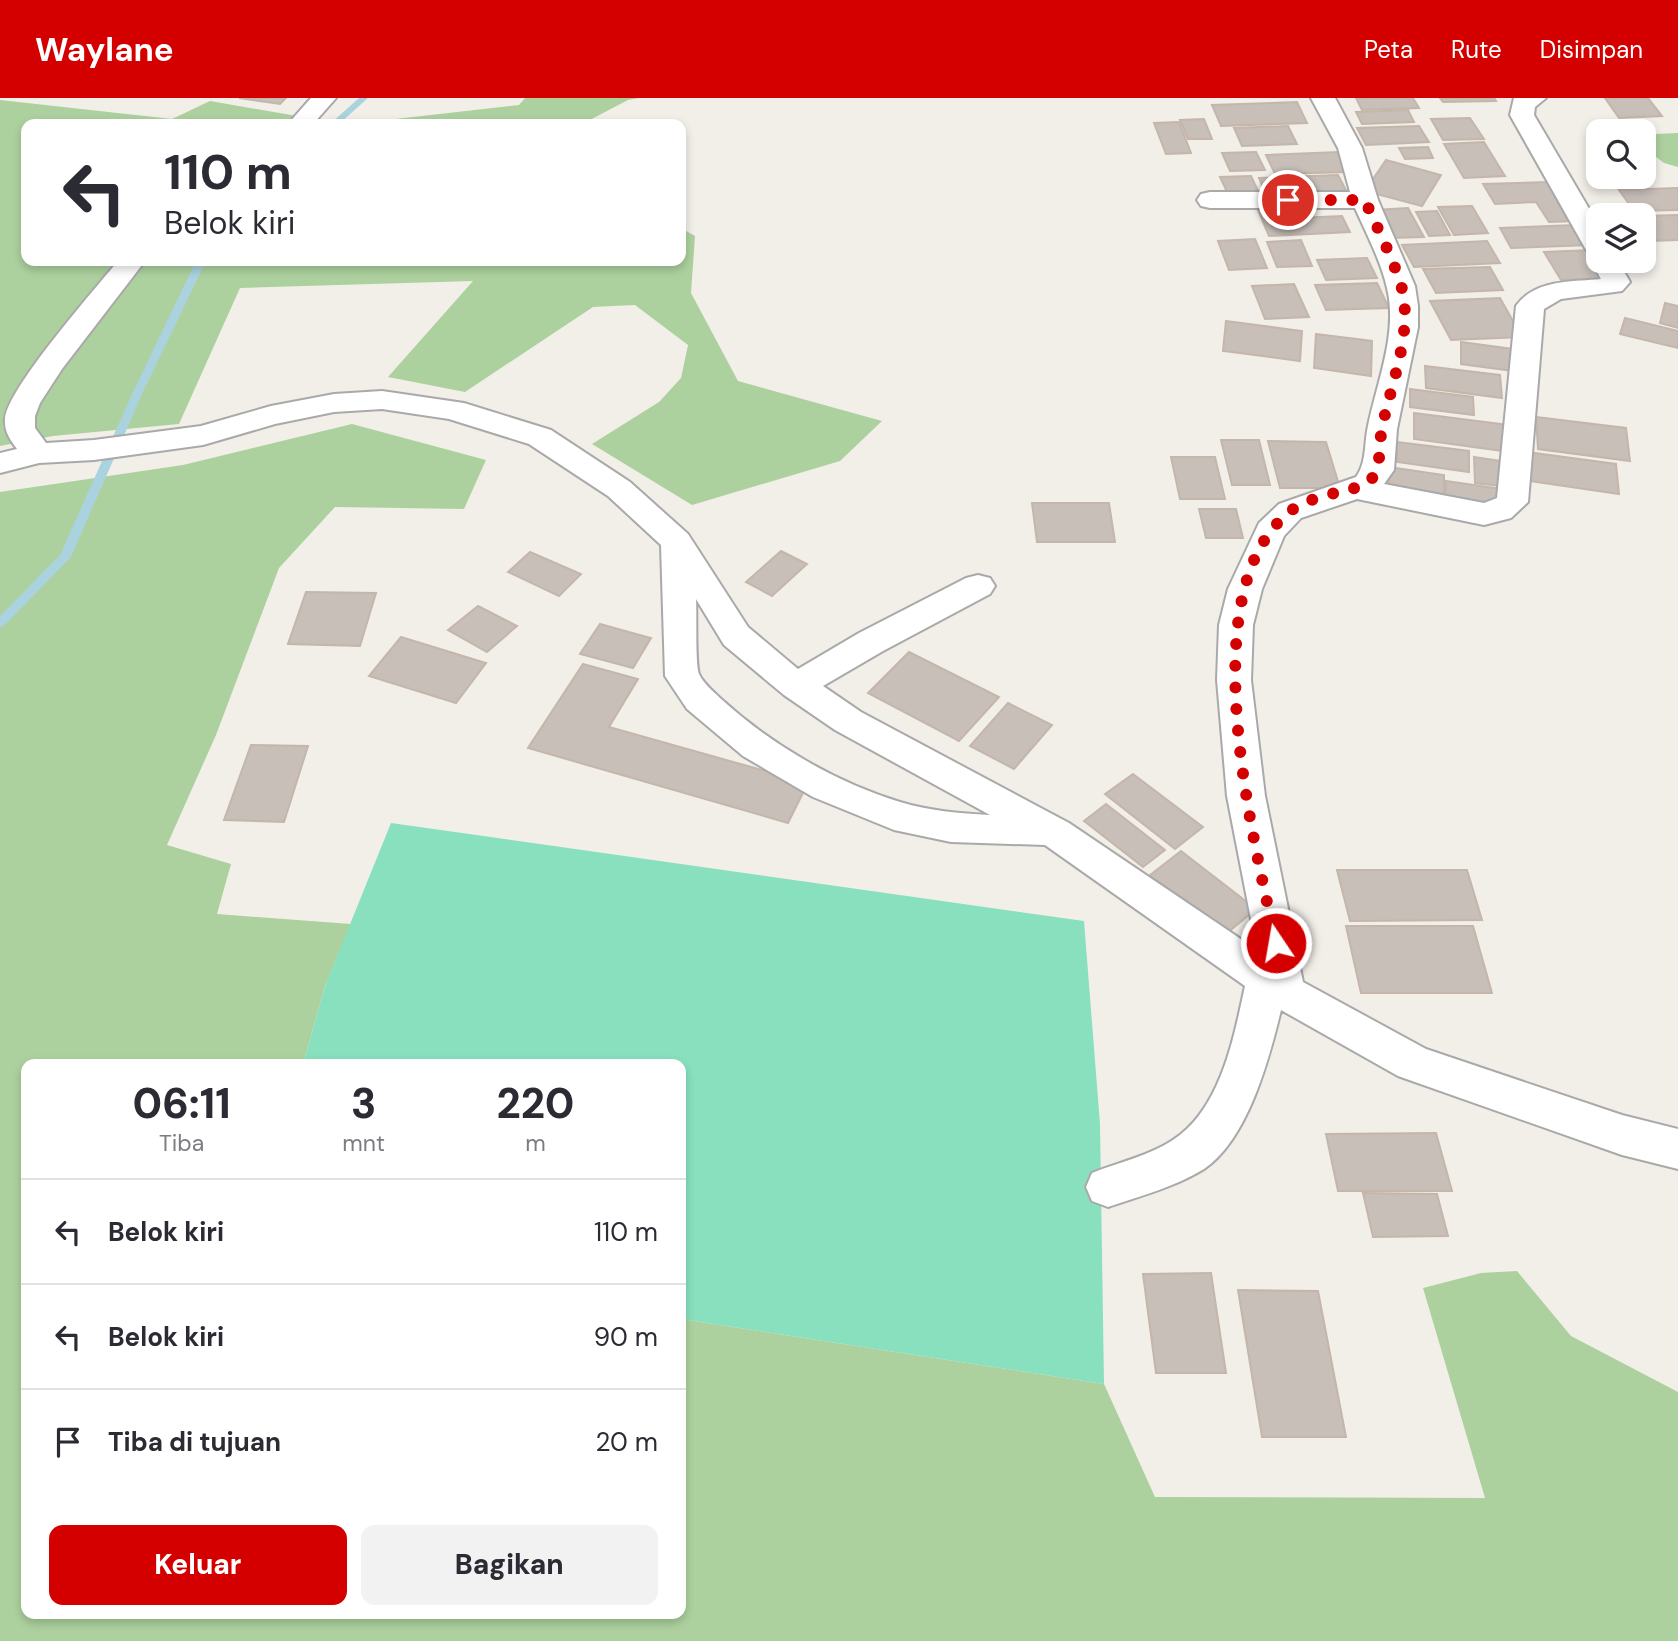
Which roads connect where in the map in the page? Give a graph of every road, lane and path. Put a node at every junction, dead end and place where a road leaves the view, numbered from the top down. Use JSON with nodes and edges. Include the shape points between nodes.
{"nodes":[{"id":1,"x":324,"y":98,"type":"edge"},
{"id":2,"x":1323,"y":98,"type":"edge"},
{"id":3,"x":1534,"y":98,"type":"edge"},
{"id":4,"x":305,"y":119,"type":"edge"},
{"id":5,"x":1210,"y":200,"type":"dead end"},
{"id":6,"x":1365,"y":200,"type":"junction"},
{"id":7,"x":1586,"y":227,"type":"edge"},
{"id":8,"x":128,"y":266,"type":"edge"},
{"id":9,"x":1611,"y":273,"type":"edge"},
{"id":10,"x":39,"y":453,"type":"junction"},
{"id":11,"x":0,"y":463,"type":"edge"},
{"id":12,"x":1354,"y":488,"type":"junction"},
{"id":13,"x":677,"y":542,"type":"junction"},
{"id":14,"x":978,"y":586,"type":"dead end"},
{"id":15,"x":796,"y":685,"type":"junction"},
{"id":16,"x":1056,"y":833,"type":"junction"},
{"id":17,"x":1276,"y":986,"type":"junction"},
{"id":18,"x":1678,"y":1149,"type":"edge"},
{"id":19,"x":1108,"y":1187,"type":"dead end"}],
"edges":[{"from":1,"to":4,"type":"street"},
{"from":2,"to":6,"type":"street","via":[[1350,148]]},
{"from":3,"to":7,"type":"street","via":[[1521,107],[1525,123]]},
{"from":5,"to":6,"type":"street"},
{"from":6,"to":12,"type":"street","via":[[1401,285],[1404,327],[1378,470],[1367,484]]},
{"from":8,"to":10,"type":"street","via":[[20,414],[21,432]]},
{"from":9,"to":12,"type":"street","via":[[1616,282],[1612,285],[1553,292],[1530,306],[1513,502],[1508,508],[1468,512]]},
{"from":10,"to":11,"type":"street"},
{"from":10,"to":13,"type":"street","via":[[203,435],[334,403],[382,400],[442,408],[540,438],[564,451],[619,489]]},
{"from":12,"to":17,"type":"street","via":[[1290,511],[1270,531],[1245,589],[1236,625],[1234,680],[1246,796]]},
{"from":13,"to":15,"type":"street","via":[[736,636]]},
{"from":13,"to":16,"type":"street","via":[[682,676],[692,694],[732,730],[771,757],[863,805],[923,823]]},
{"from":14,"to":15,"type":"street"},
{"from":15,"to":16,"type":"street","via":[[848,721]]},
{"from":16,"to":17,"type":"street"},
{"from":17,"to":18,"type":"street","via":[[1413,1063],[1622,1135]]},
{"from":17,"to":19,"type":"street","via":[[1239,1079],[1207,1138],[1182,1159]]}]}
